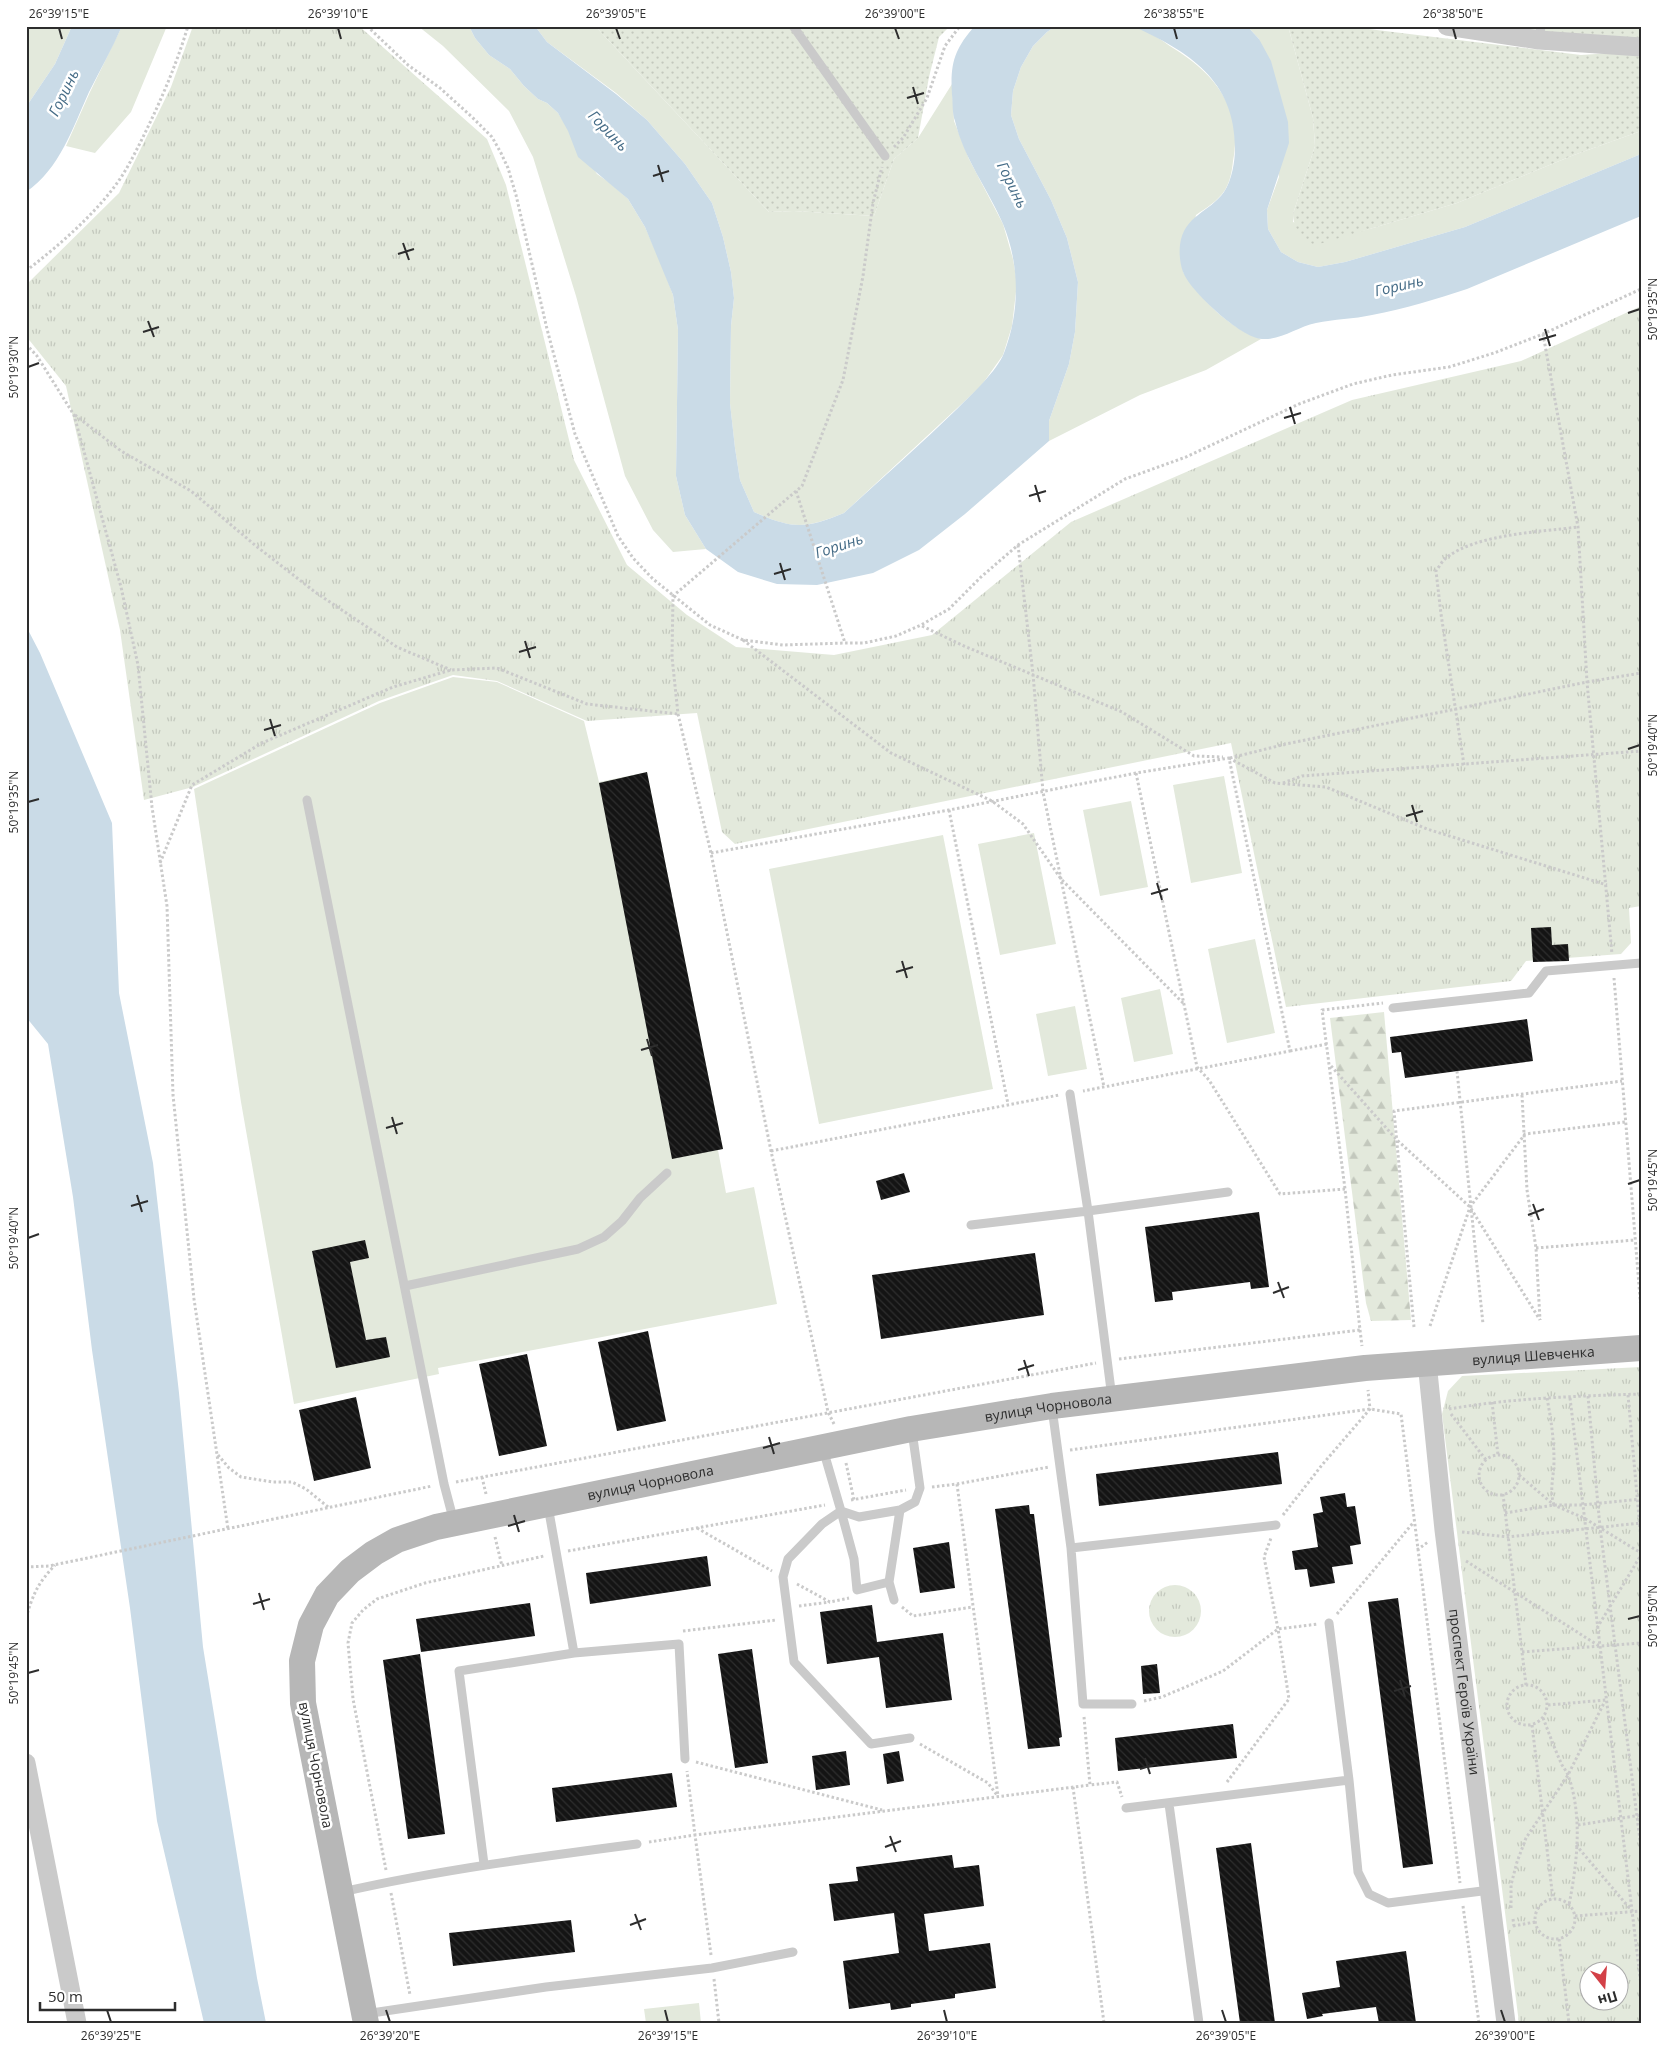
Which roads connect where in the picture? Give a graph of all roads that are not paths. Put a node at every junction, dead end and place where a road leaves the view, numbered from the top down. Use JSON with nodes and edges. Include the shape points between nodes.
{"nodes":[{"id":1,"x":792,"y":26,"type":"edge"},
{"id":2,"x":1447,"y":26,"type":"edge"},
{"id":3,"x":1540,"y":33,"type":"edge"},
{"id":4,"x":1641,"y":47,"type":"edge"},
{"id":5,"x":885,"y":156,"type":"road end"},
{"id":6,"x":307,"y":800,"type":"dead end"},
{"id":7,"x":1641,"y":963,"type":"edge"},
{"id":8,"x":1393,"y":1008,"type":"dead end"},
{"id":9,"x":1070,"y":1094,"type":"road end"},
{"id":10,"x":667,"y":1174,"type":"dead end"},
{"id":11,"x":1228,"y":1192,"type":"dead end"},
{"id":12,"x":1088,"y":1210,"type":"junction"},
{"id":13,"x":971,"y":1225,"type":"dead end"},
{"id":14,"x":406,"y":1286,"type":"junction"},
{"id":15,"x":1641,"y":1348,"type":"edge"},
{"id":16,"x":1427,"y":1362,"type":"junction"},
{"id":17,"x":1112,"y":1398,"type":"junction"},
{"id":18,"x":1052,"y":1406,"type":"junction"},
{"id":19,"x":911,"y":1428,"type":"junction"},
{"id":20,"x":823,"y":1447,"type":"junction"},
{"id":21,"x":548,"y":1502,"type":"junction"},
{"id":22,"x":840,"y":1507,"type":"junction"},
{"id":23,"x":900,"y":1510,"type":"junction"},
{"id":24,"x":454,"y":1522,"type":"junction"},
{"id":25,"x":1276,"y":1524,"type":"road end"},
{"id":26,"x":1071,"y":1548,"type":"junction"},
{"id":27,"x":889,"y":1582,"type":"junction"},
{"id":28,"x":894,"y":1600,"type":"road end"},
{"id":29,"x":1329,"y":1623,"type":"road end"},
{"id":30,"x":574,"y":1653,"type":"junction"},
{"id":31,"x":1132,"y":1704,"type":"road end"},
{"id":32,"x":910,"y":1738,"type":"road end"},
{"id":33,"x":686,"y":1759,"type":"road end"},
{"id":34,"x":26,"y":1763,"type":"edge"},
{"id":35,"x":1350,"y":1780,"type":"junction"},
{"id":36,"x":1169,"y":1804,"type":"junction"},
{"id":37,"x":1126,"y":1808,"type":"road end"},
{"id":38,"x":34,"y":1843,"type":"edge"},
{"id":39,"x":637,"y":1844,"type":"road end"},
{"id":40,"x":484,"y":1864,"type":"junction"},
{"id":41,"x":1490,"y":1890,"type":"junction"},
{"id":42,"x":341,"y":1892,"type":"junction"},
{"id":43,"x":793,"y":1952,"type":"dead end"},
{"id":44,"x":365,"y":2019,"type":"edge"},
{"id":45,"x":77,"y":2023,"type":"edge"},
{"id":46,"x":1199,"y":2023,"type":"edge"},
{"id":47,"x":1506,"y":2023,"type":"edge"}],
"edges":[{"from":1,"to":5,"type":"lane"},
{"from":2,"to":3,"type":"street"},
{"from":3,"to":4,"type":"street"},
{"from":6,"to":14,"type":"lane"},
{"from":7,"to":8,"type":"lane","via":[[1546,971],[1529,993]]},
{"from":9,"to":12,"type":"lane"},
{"from":10,"to":14,"type":"lane","via":[[604,1237],[578,1249]]},
{"from":11,"to":12,"type":"lane"},
{"from":12,"to":13,"type":"lane"},
{"from":12,"to":17,"type":"lane"},
{"from":14,"to":24,"type":"lane"},
{"from":15,"to":16,"type":"street","name":"вулиця Шевченка"},
{"from":16,"to":17,"type":"street","name":"вулиця Чорновола"},
{"from":16,"to":41,"type":"street","name":"проспект Героїв України","via":[[1444,1530]]},
{"from":17,"to":18,"type":"street","name":"вулиця Чорновола"},
{"from":18,"to":19,"type":"street","name":"вулиця Чорновола"},
{"from":18,"to":26,"type":"lane"},
{"from":19,"to":20,"type":"street","name":"вулиця Чорновола"},
{"from":19,"to":23,"type":"lane","via":[[920,1488],[915,1502]]},
{"from":20,"to":21,"type":"street","name":"вулиця Чорновола"},
{"from":20,"to":22,"type":"lane"},
{"from":21,"to":24,"type":"street","name":"вулиця Чорновола"},
{"from":21,"to":30,"type":"lane"},
{"from":22,"to":23,"type":"lane","via":[[859,1517]]},
{"from":22,"to":27,"type":"lane","via":[[854,1559],[857,1590]]},
{"from":22,"to":32,"type":"lane","via":[[788,1559],[783,1577],[794,1662],[871,1744]]},
{"from":23,"to":27,"type":"lane"},
{"from":24,"to":42,"type":"street","name":"вулиця Чорновола","via":[[397,1540],[374,1553],[350,1571],[327,1595],[311,1625],[302,1661],[303,1703]]},
{"from":25,"to":26,"type":"lane"},
{"from":26,"to":31,"type":"lane","via":[[1083,1704]]},
{"from":27,"to":28,"type":"lane"},
{"from":29,"to":35,"type":"lane"},
{"from":30,"to":33,"type":"lane","via":[[680,1644]]},
{"from":30,"to":40,"type":"lane","via":[[459,1671]]},
{"from":34,"to":38,"type":"street"},
{"from":35,"to":36,"type":"lane"},
{"from":35,"to":41,"type":"lane","via":[[1358,1872],[1369,1894],[1388,1903]]},
{"from":36,"to":37,"type":"lane"},
{"from":36,"to":46,"type":"lane"},
{"from":38,"to":45,"type":"street"},
{"from":39,"to":40,"type":"lane"},
{"from":40,"to":42,"type":"lane"},
{"from":41,"to":47,"type":"street","name":"проспект Героїв України"},
{"from":42,"to":44,"type":"street","name":"вулиця Чорновола"},
{"from":43,"to":44,"type":"lane","via":[[712,1968],[412,2006]]}]}
